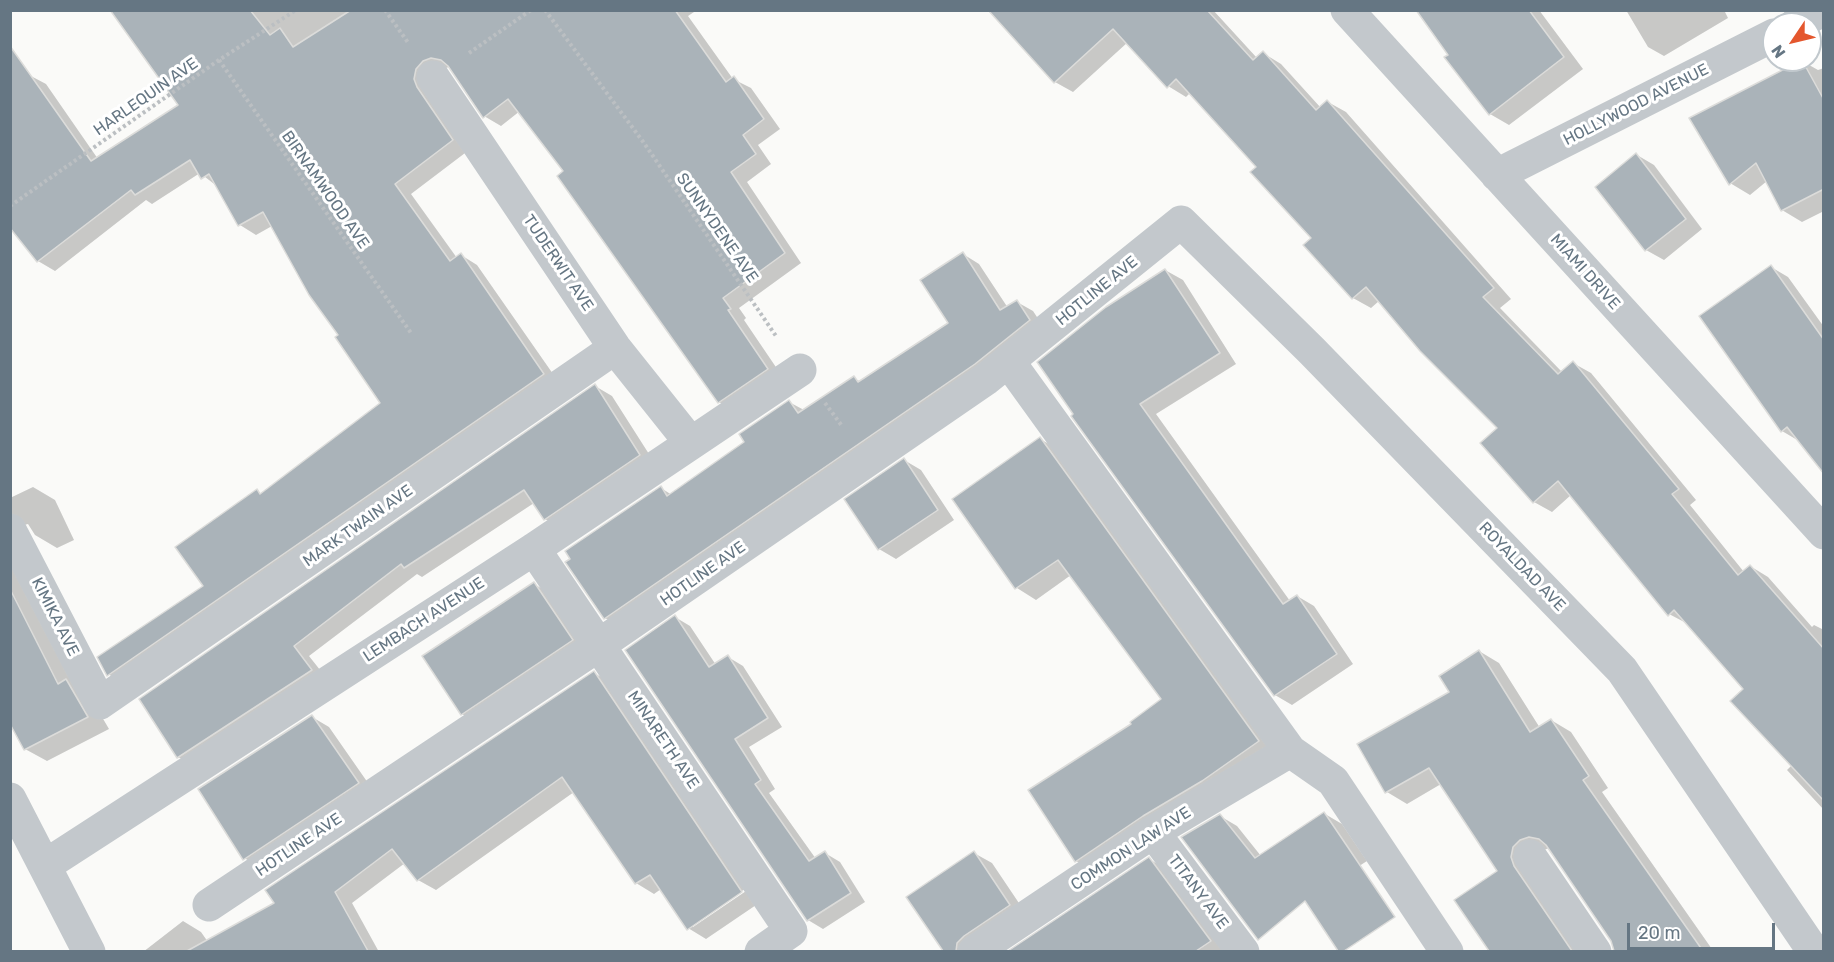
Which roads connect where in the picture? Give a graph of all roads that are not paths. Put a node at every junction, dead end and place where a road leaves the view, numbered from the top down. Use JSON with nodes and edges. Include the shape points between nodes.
{"nodes":[{"id":1,"x":1347,"y":10,"type":"edge"},
{"id":2,"x":1762,"y":41,"type":"edge"},
{"id":3,"x":433,"y":78,"type":"road end"},
{"id":4,"x":1497,"y":175,"type":"junction"},
{"id":5,"x":1181,"y":222,"type":"joint"},
{"id":6,"x":615,"y":348,"type":"junction"},
{"id":7,"x":1009,"y":362,"type":"junction"},
{"id":8,"x":800,"y":370,"type":"road end"},
{"id":9,"x":690,"y":442,"type":"junction"},
{"id":10,"x":10,"y":530,"type":"edge"},
{"id":11,"x":1823,"y":531,"type":"edge"},
{"id":12,"x":534,"y":549,"type":"junction"},
{"id":13,"x":599,"y":645,"type":"junction"},
{"id":14,"x":100,"y":703,"type":"joint"},
{"id":15,"x":1290,"y":752,"type":"junction"},
{"id":16,"x":10,"y":798,"type":"edge"},
{"id":17,"x":1153,"y":832,"type":"junction"},
{"id":18,"x":1530,"y":856,"type":"dead end"},
{"id":19,"x":46,"y":865,"type":"junction"},
{"id":20,"x":209,"y":905,"type":"dead end"},
{"id":21,"x":89,"y":951,"type":"edge"},
{"id":22,"x":761,"y":951,"type":"edge"},
{"id":23,"x":974,"y":951,"type":"edge"},
{"id":24,"x":1243,"y":951,"type":"edge"},
{"id":25,"x":1448,"y":951,"type":"edge"},
{"id":26,"x":1595,"y":951,"type":"edge"},
{"id":27,"x":1814,"y":951,"type":"edge"}],
"edges":[{"from":1,"to":4,"type":"street","name":"MIAMI DRIVE"},
{"from":2,"to":4,"type":"street","name":"HOLLYWOOD AVENUE"},
{"from":3,"to":6,"type":"street","name":"TUDERWIT AVE"},
{"from":4,"to":11,"type":"street","name":"MIAMI DRIVE"},
{"from":5,"to":7,"type":"street","name":"HOTLINE AVE"},
{"from":5,"to":27,"type":"street","name":"ROYALDAD AVE","via":[[1622,670]]},
{"from":6,"to":9,"type":"street","name":"TUDERWIT AVE"},
{"from":6,"to":14,"type":"street","name":"MARK TWAIN AVE"},
{"from":7,"to":13,"type":"street","name":"HOTLINE AVE"},
{"from":7,"to":15,"type":"street"},
{"from":8,"to":9,"type":"street","name":"LEMBACH AVENUE"},
{"from":9,"to":12,"type":"street","name":"LEMBACH AVENUE"},
{"from":10,"to":14,"type":"street","name":"KIMIKA AVE"},
{"from":12,"to":13,"type":"street","name":"MINARETH AVE"},
{"from":12,"to":19,"type":"street","name":"LEMBACH AVENUE"},
{"from":13,"to":20,"type":"street","name":"HOTLINE AVE"},
{"from":13,"to":22,"type":"street","name":"MINARETH AVE","via":[[791,931]]},
{"from":15,"to":17,"type":"street","name":"COMMON LAW AVE"},
{"from":15,"to":25,"type":"street","via":[[1333,781]]},
{"from":16,"to":19,"type":"street"},
{"from":17,"to":23,"type":"street","name":"COMMON LAW AVE"},
{"from":17,"to":24,"type":"street","name":"TITANY AVE"},
{"from":18,"to":26,"type":"street"},
{"from":19,"to":21,"type":"street"}]}
